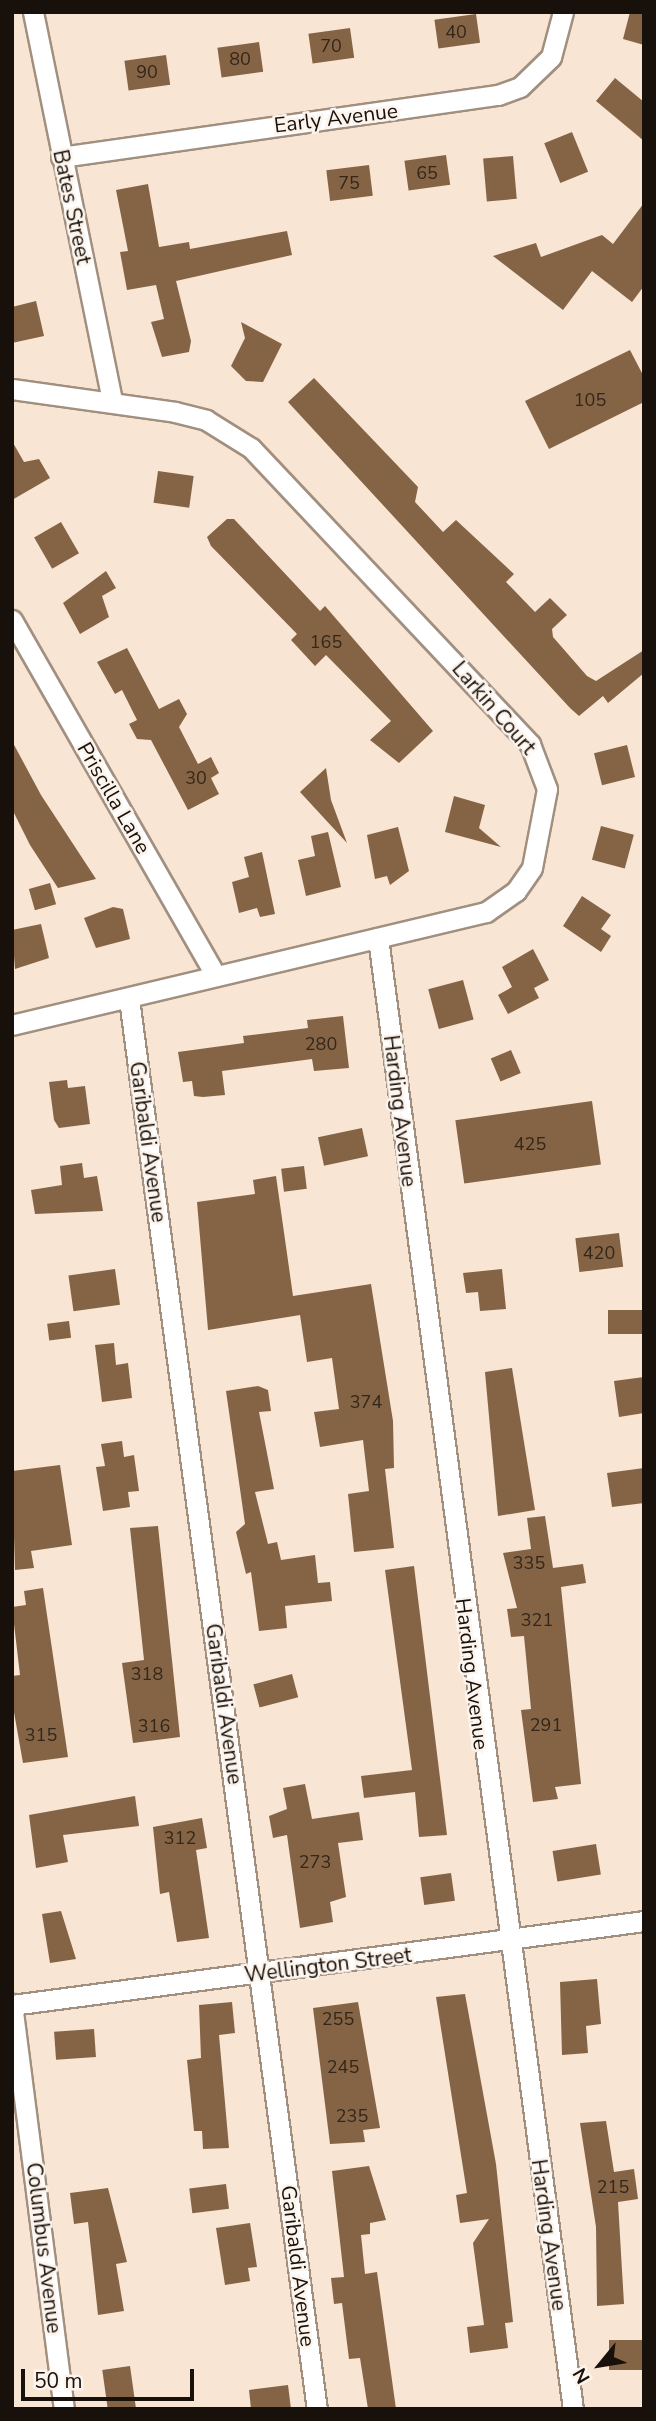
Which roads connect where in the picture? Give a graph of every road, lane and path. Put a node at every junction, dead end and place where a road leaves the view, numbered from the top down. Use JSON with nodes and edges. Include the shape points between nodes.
{"nodes":[{"id":1,"x":33,"y":12,"type":"edge"},
{"id":2,"x":563,"y":12,"type":"edge"},
{"id":3,"x":61,"y":157,"type":"junction"},
{"id":4,"x":12,"y":389,"type":"edge"},
{"id":5,"x":112,"y":401,"type":"junction"},
{"id":6,"x":12,"y":620,"type":"edge"},
{"id":7,"x":377,"y":938,"type":"junction"},
{"id":8,"x":216,"y":976,"type":"junction"},
{"id":9,"x":129,"y":999,"type":"junction"},
{"id":10,"x":12,"y":1025,"type":"edge"},
{"id":11,"x":644,"y":1922,"type":"edge"},
{"id":12,"x":507,"y":1943,"type":"junction"},
{"id":13,"x":261,"y":1974,"type":"junction"},
{"id":14,"x":12,"y":2004,"type":"edge"},
{"id":15,"x":64,"y":2409,"type":"edge"},
{"id":16,"x":317,"y":2409,"type":"edge"},
{"id":17,"x":573,"y":2409,"type":"edge"}],
"edges":[{"from":1,"to":3,"type":"street","name":"Bates Street"},
{"from":2,"to":3,"type":"street","name":"Early Avenue","via":[[551,57],[520,87],[498,95]]},
{"from":3,"to":5,"type":"street","name":"Bates Street"},
{"from":4,"to":5,"type":"street","name":"Larkin Court"},
{"from":5,"to":7,"type":"street","name":"Larkin Court","via":[[206,420],[251,447],[539,759],[545,809],[532,868],[516,891],[470,919]]},
{"from":6,"to":8,"type":"street","name":"Priscilla Lane"},
{"from":7,"to":8,"type":"street","name":"Larkin Court"},
{"from":7,"to":12,"type":"street","name":"Harding Avenue"},
{"from":8,"to":9,"type":"street","name":"Larkin Court"},
{"from":9,"to":10,"type":"street","name":"Larkin Court"},
{"from":9,"to":13,"type":"street","name":"Garibaldi Avenue"},
{"from":11,"to":12,"type":"street","name":"Wellington Street"},
{"from":12,"to":13,"type":"street","name":"Wellington Street"},
{"from":12,"to":17,"type":"street","name":"Harding Avenue"},
{"from":13,"to":14,"type":"street","name":"Wellington Street"},
{"from":13,"to":16,"type":"street","name":"Garibaldi Avenue"},
{"from":14,"to":15,"type":"street","name":"Columbus Avenue"}]}
